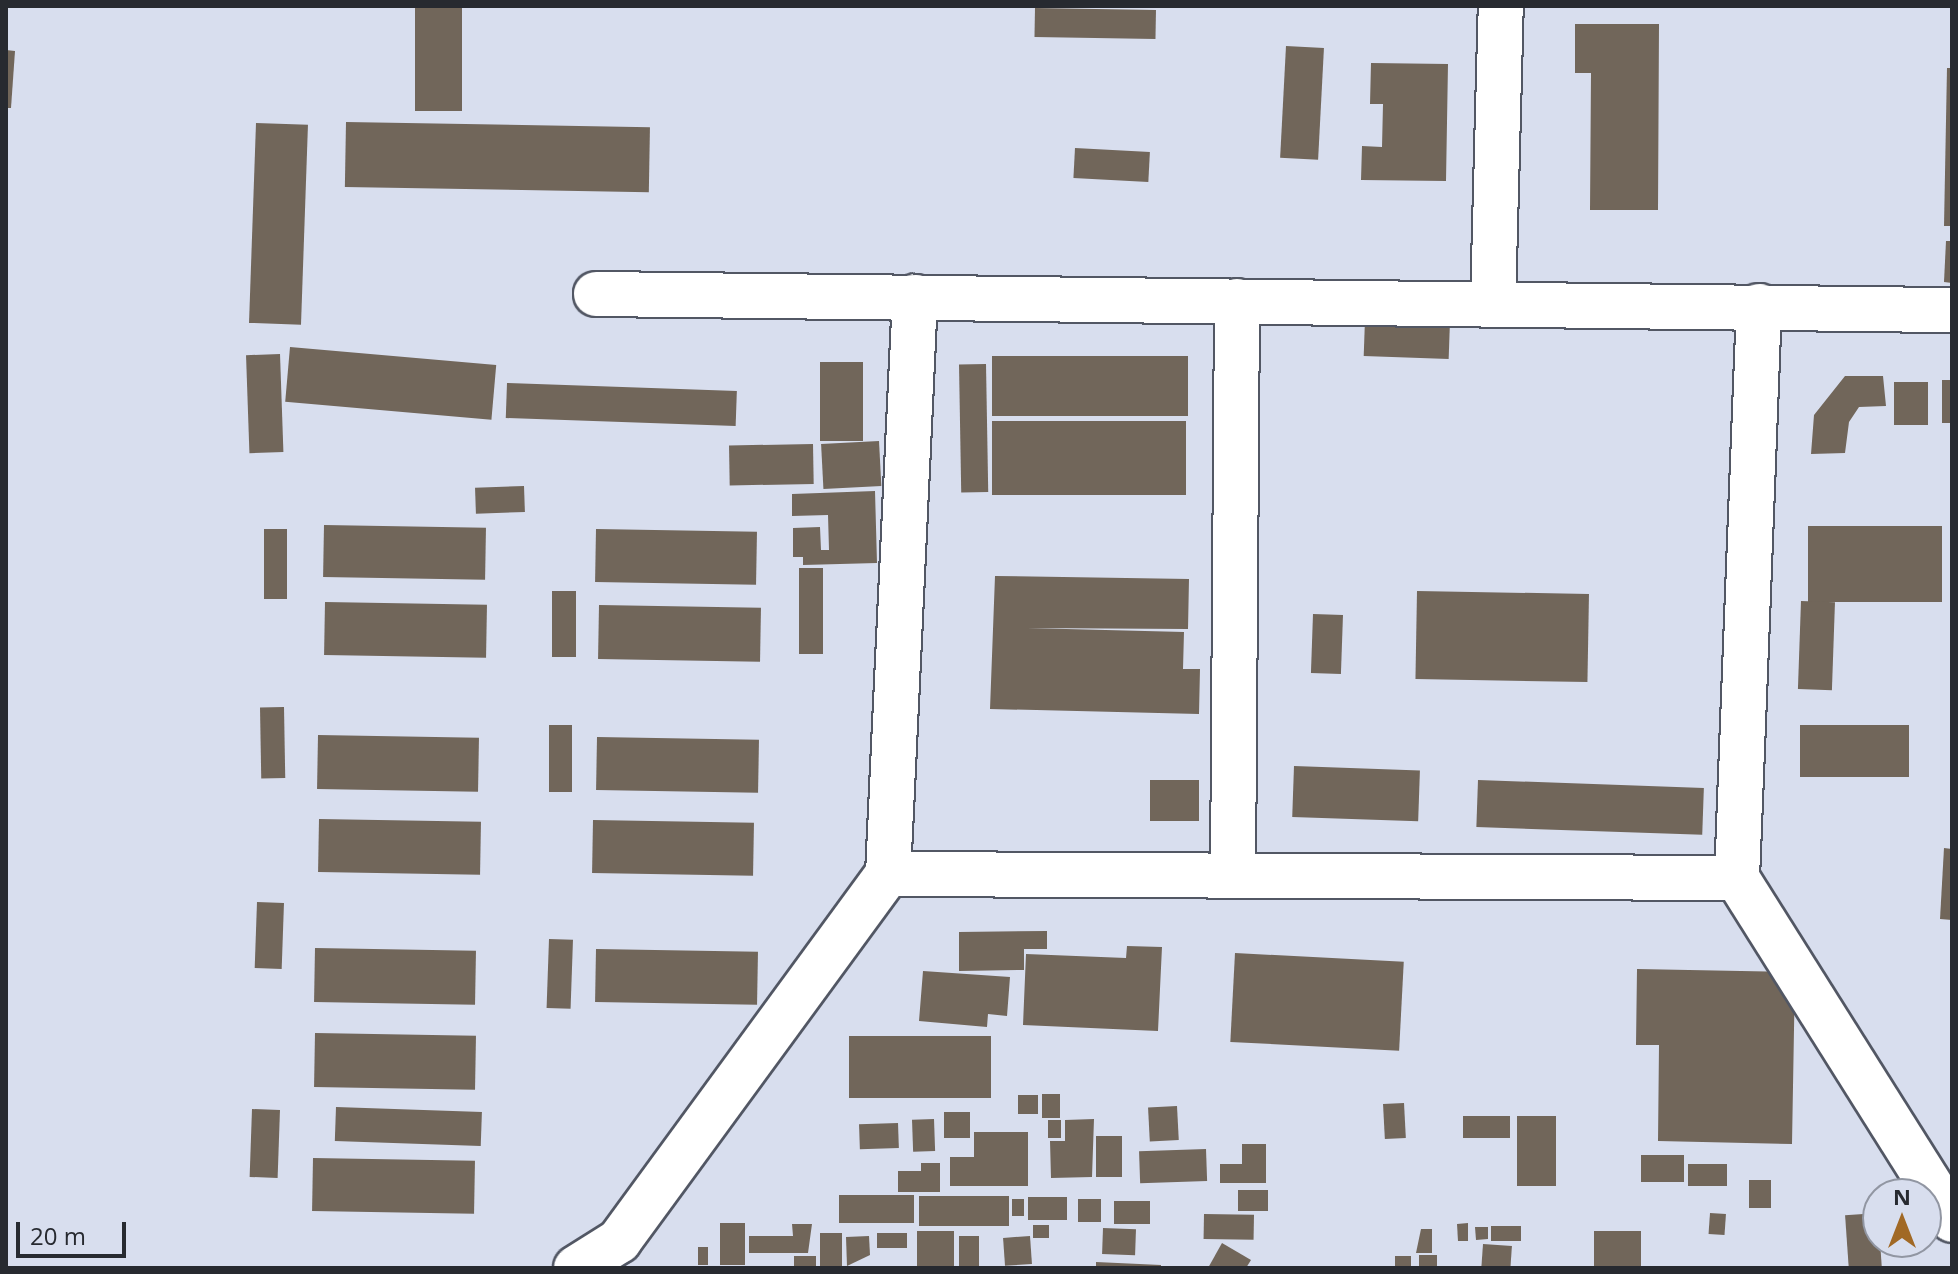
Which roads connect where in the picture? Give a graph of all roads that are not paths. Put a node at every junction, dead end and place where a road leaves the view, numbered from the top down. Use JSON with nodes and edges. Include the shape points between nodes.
{"nodes":[{"id":1,"x":1501,"y":6,"type":"edge"},
{"id":2,"x":596,"y":294,"type":"dead end"},
{"id":3,"x":915,"y":297,"type":"junction"},
{"id":4,"x":1237,"y":301,"type":"junction"},
{"id":5,"x":1493,"y":303,"type":"junction"},
{"id":6,"x":1759,"y":306,"type":"junction"},
{"id":7,"x":1952,"y":310,"type":"edge"},
{"id":8,"x":888,"y":874,"type":"junction"},
{"id":9,"x":1233,"y":875,"type":"junction"},
{"id":10,"x":1737,"y":878,"type":"junction"},
{"id":11,"x":1952,"y":1220,"type":"edge"},
{"id":12,"x":576,"y":1268,"type":"edge"}],
"edges":[{"from":1,"to":5,"type":"lane"},
{"from":2,"to":3,"type":"lane"},
{"from":3,"to":4,"type":"lane"},
{"from":3,"to":8,"type":"lane"},
{"from":4,"to":5,"type":"lane"},
{"from":4,"to":9,"type":"lane"},
{"from":5,"to":6,"type":"lane"},
{"from":6,"to":7,"type":"lane"},
{"from":6,"to":10,"type":"lane"},
{"from":8,"to":9,"type":"lane"},
{"from":8,"to":12,"type":"lane","via":[[619,1241]]},
{"from":9,"to":10,"type":"lane"},
{"from":10,"to":11,"type":"lane"}]}
